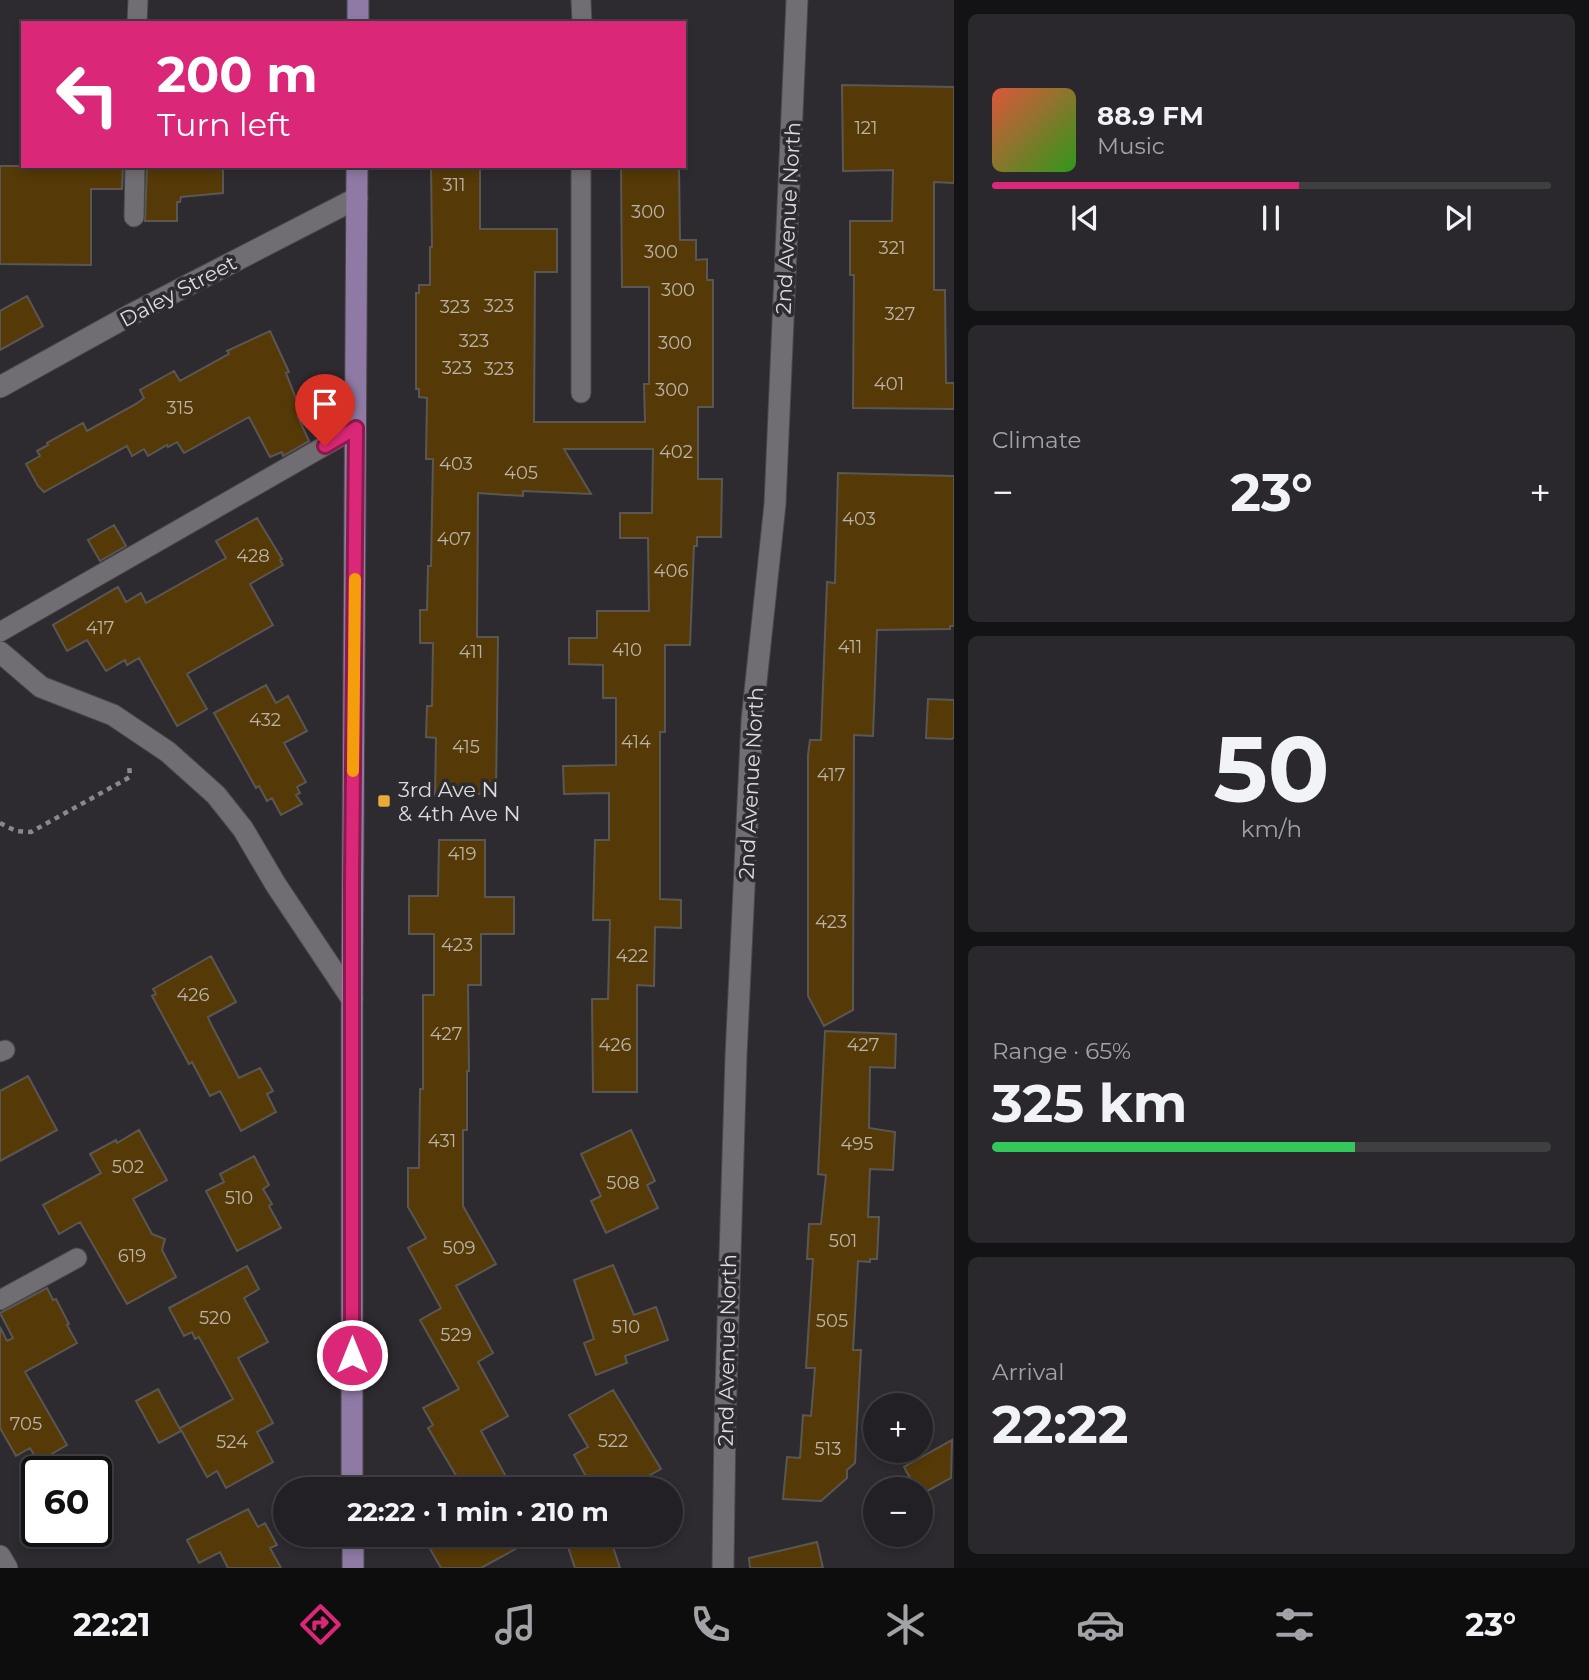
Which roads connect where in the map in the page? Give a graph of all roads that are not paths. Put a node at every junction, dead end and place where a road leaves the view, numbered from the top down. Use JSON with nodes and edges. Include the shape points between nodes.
{"nodes":[{"id":1,"x":138,"y":0,"type":"edge"},
{"id":2,"x":358,"y":0,"type":"edge"},
{"id":3,"x":582,"y":0,"type":"edge"},
{"id":4,"x":797,"y":0,"type":"edge"},
{"id":5,"x":137,"y":21,"type":"edge"},
{"id":6,"x":358,"y":21,"type":"edge"},
{"id":7,"x":582,"y":21,"type":"edge"},
{"id":8,"x":135,"y":168,"type":"edge"},
{"id":9,"x":357,"y":168,"type":"edge"},
{"id":10,"x":581,"y":168,"type":"edge"},
{"id":11,"x":357,"y":198,"type":"junction"},
{"id":12,"x":134,"y":217,"type":"dead end"},
{"id":13,"x":0,"y":387,"type":"edge"},
{"id":14,"x":581,"y":393,"type":"dead end"},
{"id":15,"x":356,"y":428,"type":"junction"},
{"id":16,"x":0,"y":632,"type":"edge"},
{"id":17,"x":0,"y":652,"type":"edge"},
{"id":18,"x":352,"y":999,"type":"junction"},
{"id":19,"x":77,"y":1258,"type":"dead end"},
{"id":20,"x":0,"y":1300,"type":"edge"},
{"id":21,"x":352,"y":1477,"type":"edge"},
{"id":22,"x":353,"y":1547,"type":"edge"},
{"id":23,"x":0,"y":1556,"type":"edge"},
{"id":24,"x":7,"y":1568,"type":"edge"},
{"id":25,"x":353,"y":1568,"type":"edge"},
{"id":26,"x":723,"y":1568,"type":"edge"}],
"edges":[{"from":1,"to":5,"type":"lane"},
{"from":2,"to":6,"type":"main road"},
{"from":3,"to":7,"type":"lane"},
{"from":4,"to":26,"type":"street","name":"2nd Avenue North","via":[[775,504],[752,720],[724,1435]]},
{"from":8,"to":12,"type":"lane"},
{"from":9,"to":11,"type":"main road"},
{"from":10,"to":14,"type":"lane"},
{"from":11,"to":13,"type":"street","name":"Daley Street"},
{"from":11,"to":15,"type":"main road"},
{"from":15,"to":16,"type":"lane"},
{"from":15,"to":18,"type":"main road"},
{"from":17,"to":18,"type":"street","via":[[41,687],[113,715],[178,760],[216,795],[243,829]]},
{"from":18,"to":21,"type":"main road"},
{"from":19,"to":20,"type":"lane"},
{"from":22,"to":25,"type":"main road"},
{"from":23,"to":24,"type":"street"}]}
